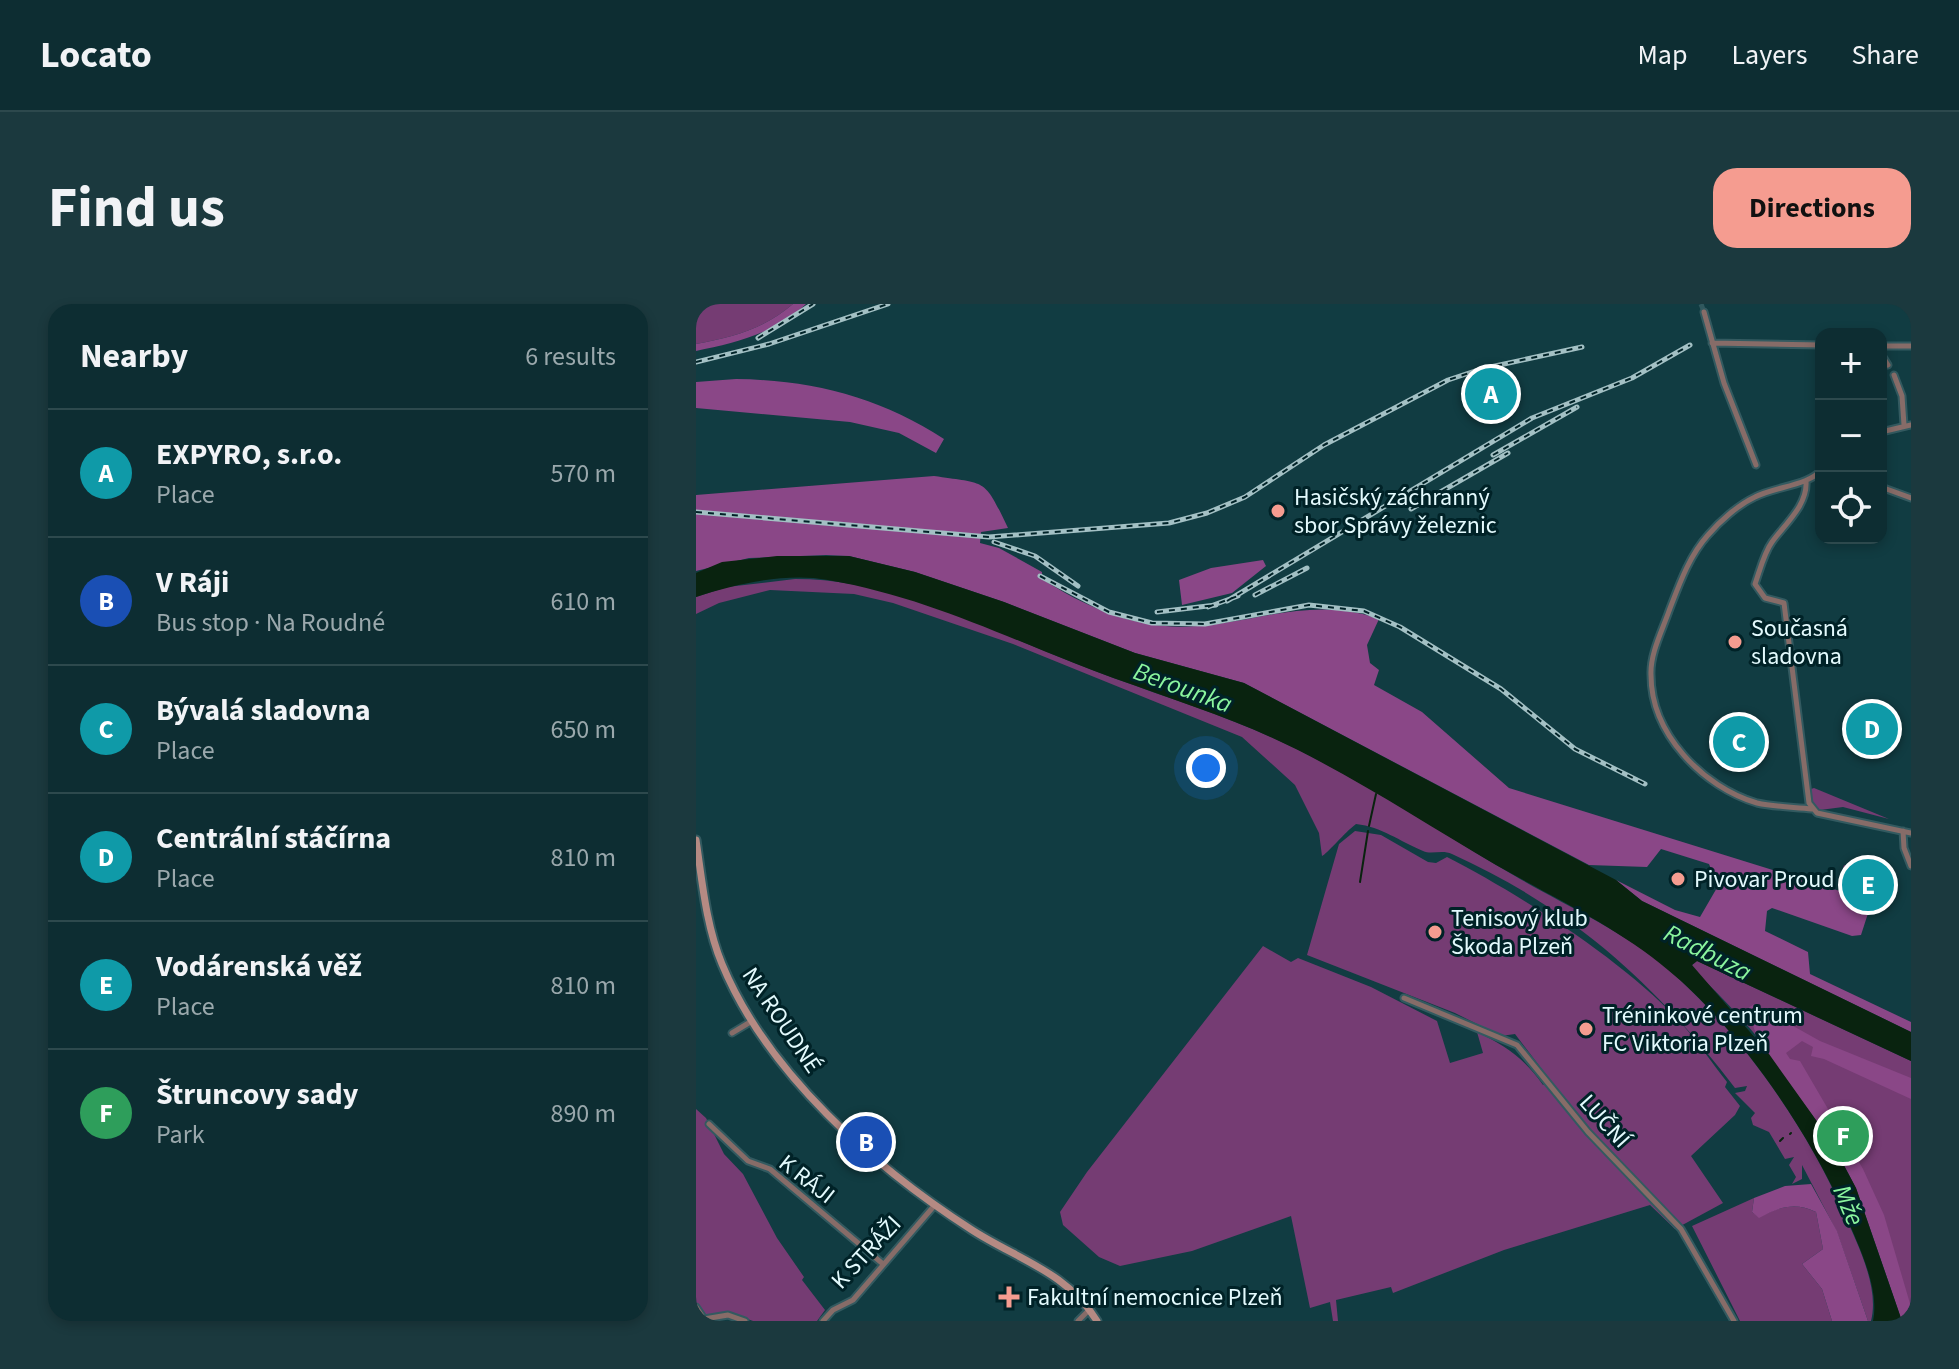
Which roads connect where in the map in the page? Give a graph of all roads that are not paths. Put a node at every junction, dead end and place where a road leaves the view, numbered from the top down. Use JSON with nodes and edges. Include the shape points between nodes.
{"nodes":[{"id":1,"x":1704,"y":312,"type":"dead end"},
{"id":2,"x":1712,"y":343,"type":"junction"},
{"id":3,"x":1815,"y":345,"type":"edge"},
{"id":4,"x":1887,"y":346,"type":"edge"},
{"id":5,"x":1911,"y":346,"type":"edge"},
{"id":6,"x":1894,"y":375,"type":"dead end"},
{"id":7,"x":1908,"y":425,"type":"edge"},
{"id":8,"x":1887,"y":430,"type":"edge"},
{"id":9,"x":1756,"y":465,"type":"dead end"},
{"id":10,"x":1818,"y":472,"type":"edge"},
{"id":11,"x":1806,"y":481,"type":"junction"},
{"id":12,"x":1887,"y":489,"type":"edge"},
{"id":13,"x":1911,"y":498,"type":"edge"},
{"id":14,"x":1812,"y":809,"type":"junction"},
{"id":15,"x":1903,"y":831,"type":"junction"},
{"id":16,"x":1911,"y":833,"type":"edge"},
{"id":17,"x":696,"y":840,"type":"edge"},
{"id":18,"x":1911,"y":866,"type":"edge"},
{"id":19,"x":1404,"y":998,"type":"dead end"},
{"id":20,"x":752,"y":1020,"type":"junction"},
{"id":21,"x":732,"y":1033,"type":"dead end"},
{"id":22,"x":709,"y":1124,"type":"dead end"},
{"id":23,"x":934,"y":1206,"type":"junction"},
{"id":24,"x":883,"y":1264,"type":"junction"},
{"id":25,"x":696,"y":1307,"type":"edge"},
{"id":26,"x":1089,"y":1309,"type":"junction"},
{"id":27,"x":745,"y":1321,"type":"edge"},
{"id":28,"x":823,"y":1321,"type":"edge"},
{"id":29,"x":1078,"y":1321,"type":"edge"},
{"id":30,"x":1097,"y":1321,"type":"edge"},
{"id":31,"x":1734,"y":1321,"type":"edge"}],
"edges":[{"from":1,"to":2,"type":"street"},
{"from":2,"to":3,"type":"street"},
{"from":2,"to":9,"type":"street"},
{"from":4,"to":5,"type":"street"},
{"from":6,"to":7,"type":"street"},
{"from":7,"to":8,"type":"street"},
{"from":10,"to":11,"type":"street"},
{"from":11,"to":14,"type":"street","via":[[1755,584],[1765,598],[1784,603]]},
{"from":11,"to":14,"type":"street","via":[[1753,497],[1706,537],[1677,591],[1650,673],[1666,732],[1686,759],[1722,789],[1754,802]]},
{"from":12,"to":13,"type":"street"},
{"from":14,"to":15,"type":"street"},
{"from":15,"to":16,"type":"street"},
{"from":15,"to":18,"type":"street"},
{"from":17,"to":20,"type":"street","name":"NA ROUDNÉ","via":[[721,961]]},
{"from":19,"to":31,"type":"street","name":"LUČNÍ","via":[[1517,1045],[1588,1132],[1681,1229]]},
{"from":20,"to":21,"type":"street"},
{"from":20,"to":23,"type":"street","name":"NA ROUDNÉ","via":[[789,1073],[834,1121]]},
{"from":22,"to":24,"type":"street","name":"K RÁJI","via":[[748,1161],[770,1169]]},
{"from":23,"to":24,"type":"street","name":"K STRÁŽI"},
{"from":23,"to":26,"type":"street","name":"NA ROUDNÉ","via":[[1000,1248],[1046,1268]]},
{"from":24,"to":28,"type":"street","name":"K STRÁŽI","via":[[853,1300]]},
{"from":25,"to":27,"type":"street","via":[[704,1319],[728,1315]]},
{"from":26,"to":29,"type":"street"},
{"from":26,"to":30,"type":"street","name":"NA ROUDNÉ"}]}
